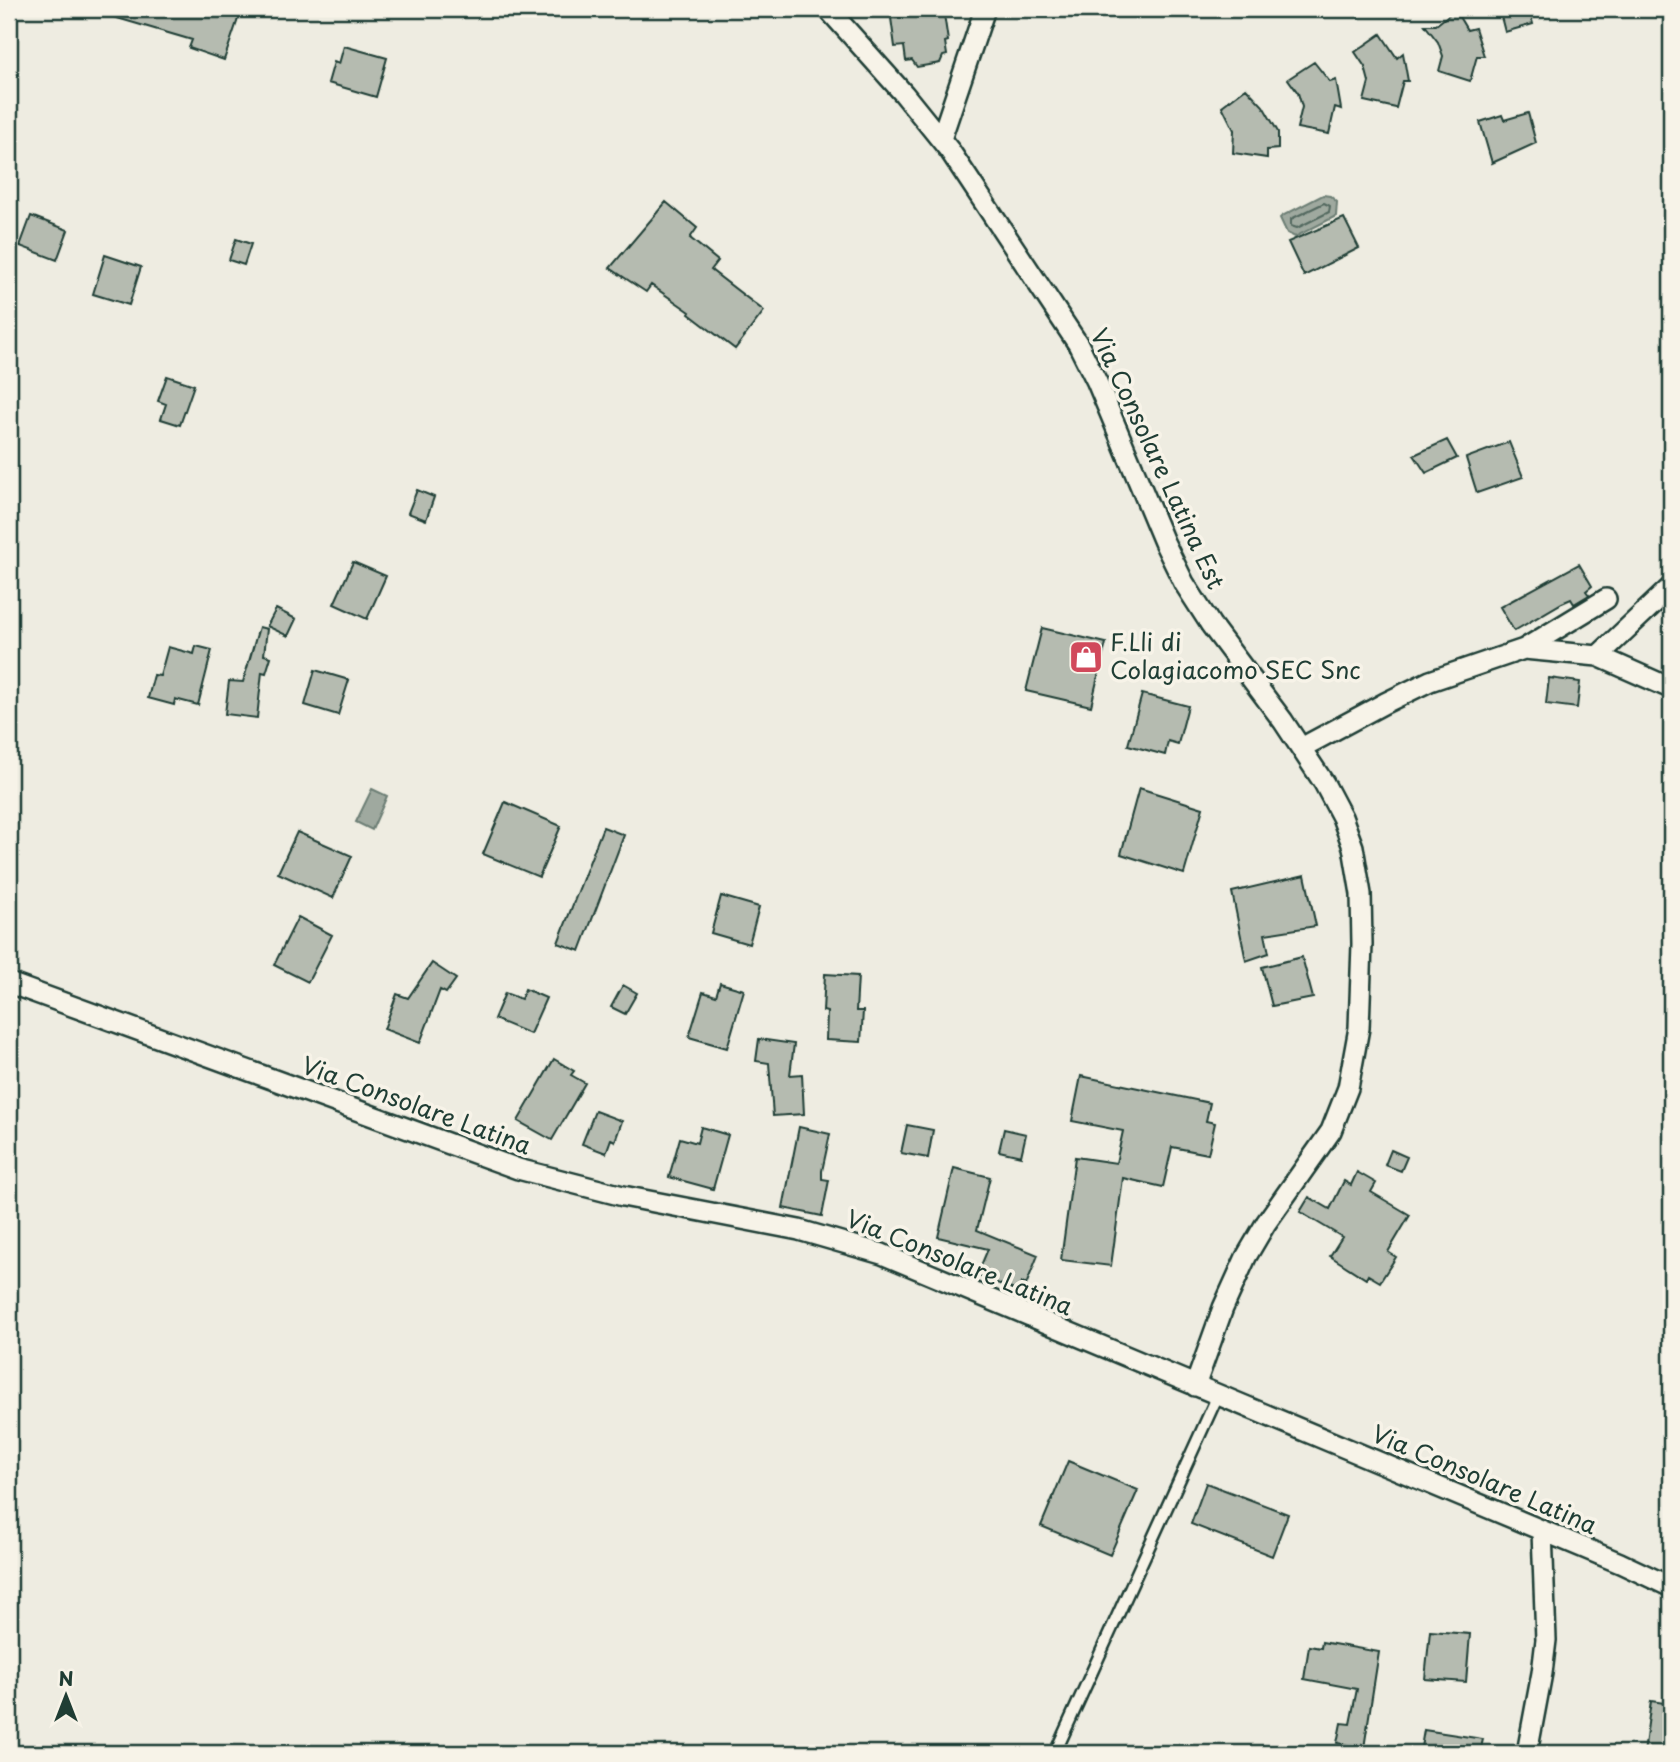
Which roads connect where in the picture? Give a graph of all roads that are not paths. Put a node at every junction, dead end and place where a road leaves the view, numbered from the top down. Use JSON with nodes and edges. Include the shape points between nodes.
{"nodes":[{"id":1,"x":828,"y":9,"type":"edge"},
{"id":2,"x":985,"y":9,"type":"edge"},
{"id":3,"x":941,"y":139,"type":"junction"},
{"id":4,"x":1671,"y":587,"type":"edge"},
{"id":5,"x":1606,"y":599,"type":"dead end"},
{"id":6,"x":1524,"y":649,"type":"junction"},
{"id":7,"x":1598,"y":656,"type":"junction"},
{"id":8,"x":1670,"y":687,"type":"edge"},
{"id":9,"x":1301,"y":748,"type":"junction"},
{"id":10,"x":9,"y":984,"type":"edge"},
{"id":11,"x":1195,"y":1386,"type":"junction"},
{"id":12,"x":1217,"y":1395,"type":"junction"},
{"id":13,"x":1542,"y":1531,"type":"junction"},
{"id":14,"x":1671,"y":1587,"type":"edge"},
{"id":15,"x":1055,"y":1753,"type":"edge"},
{"id":16,"x":1527,"y":1753,"type":"edge"}],
"edges":[{"from":1,"to":3,"type":"street","name":"Via Consolare Latina Est"},
{"from":2,"to":3,"type":"street"},
{"from":3,"to":9,"type":"street","name":"Via Consolare Latina Est","via":[[1085,356],[1184,583]]},
{"from":4,"to":7,"type":"street"},
{"from":5,"to":6,"type":"street"},
{"from":6,"to":7,"type":"street"},
{"from":6,"to":9,"type":"street","via":[[1430,681]]},
{"from":7,"to":8,"type":"street"},
{"from":9,"to":11,"type":"street","name":"Via Consolare Latina Est","via":[[1338,808],[1355,857],[1362,926],[1356,1050],[1340,1112],[1246,1257]]},
{"from":10,"to":11,"type":"street","name":"Via Consolare Latina","via":[[517,1169],[623,1196],[811,1233],[882,1254]]},
{"from":11,"to":12,"type":"street","name":"Via Consolare Latina"},
{"from":12,"to":13,"type":"street","name":"Via Consolare Latina"},
{"from":12,"to":15,"type":"lane"},
{"from":13,"to":14,"type":"street","name":"Via Consolare Latina"},
{"from":13,"to":16,"type":"street","via":[[1546,1640]]}]}
